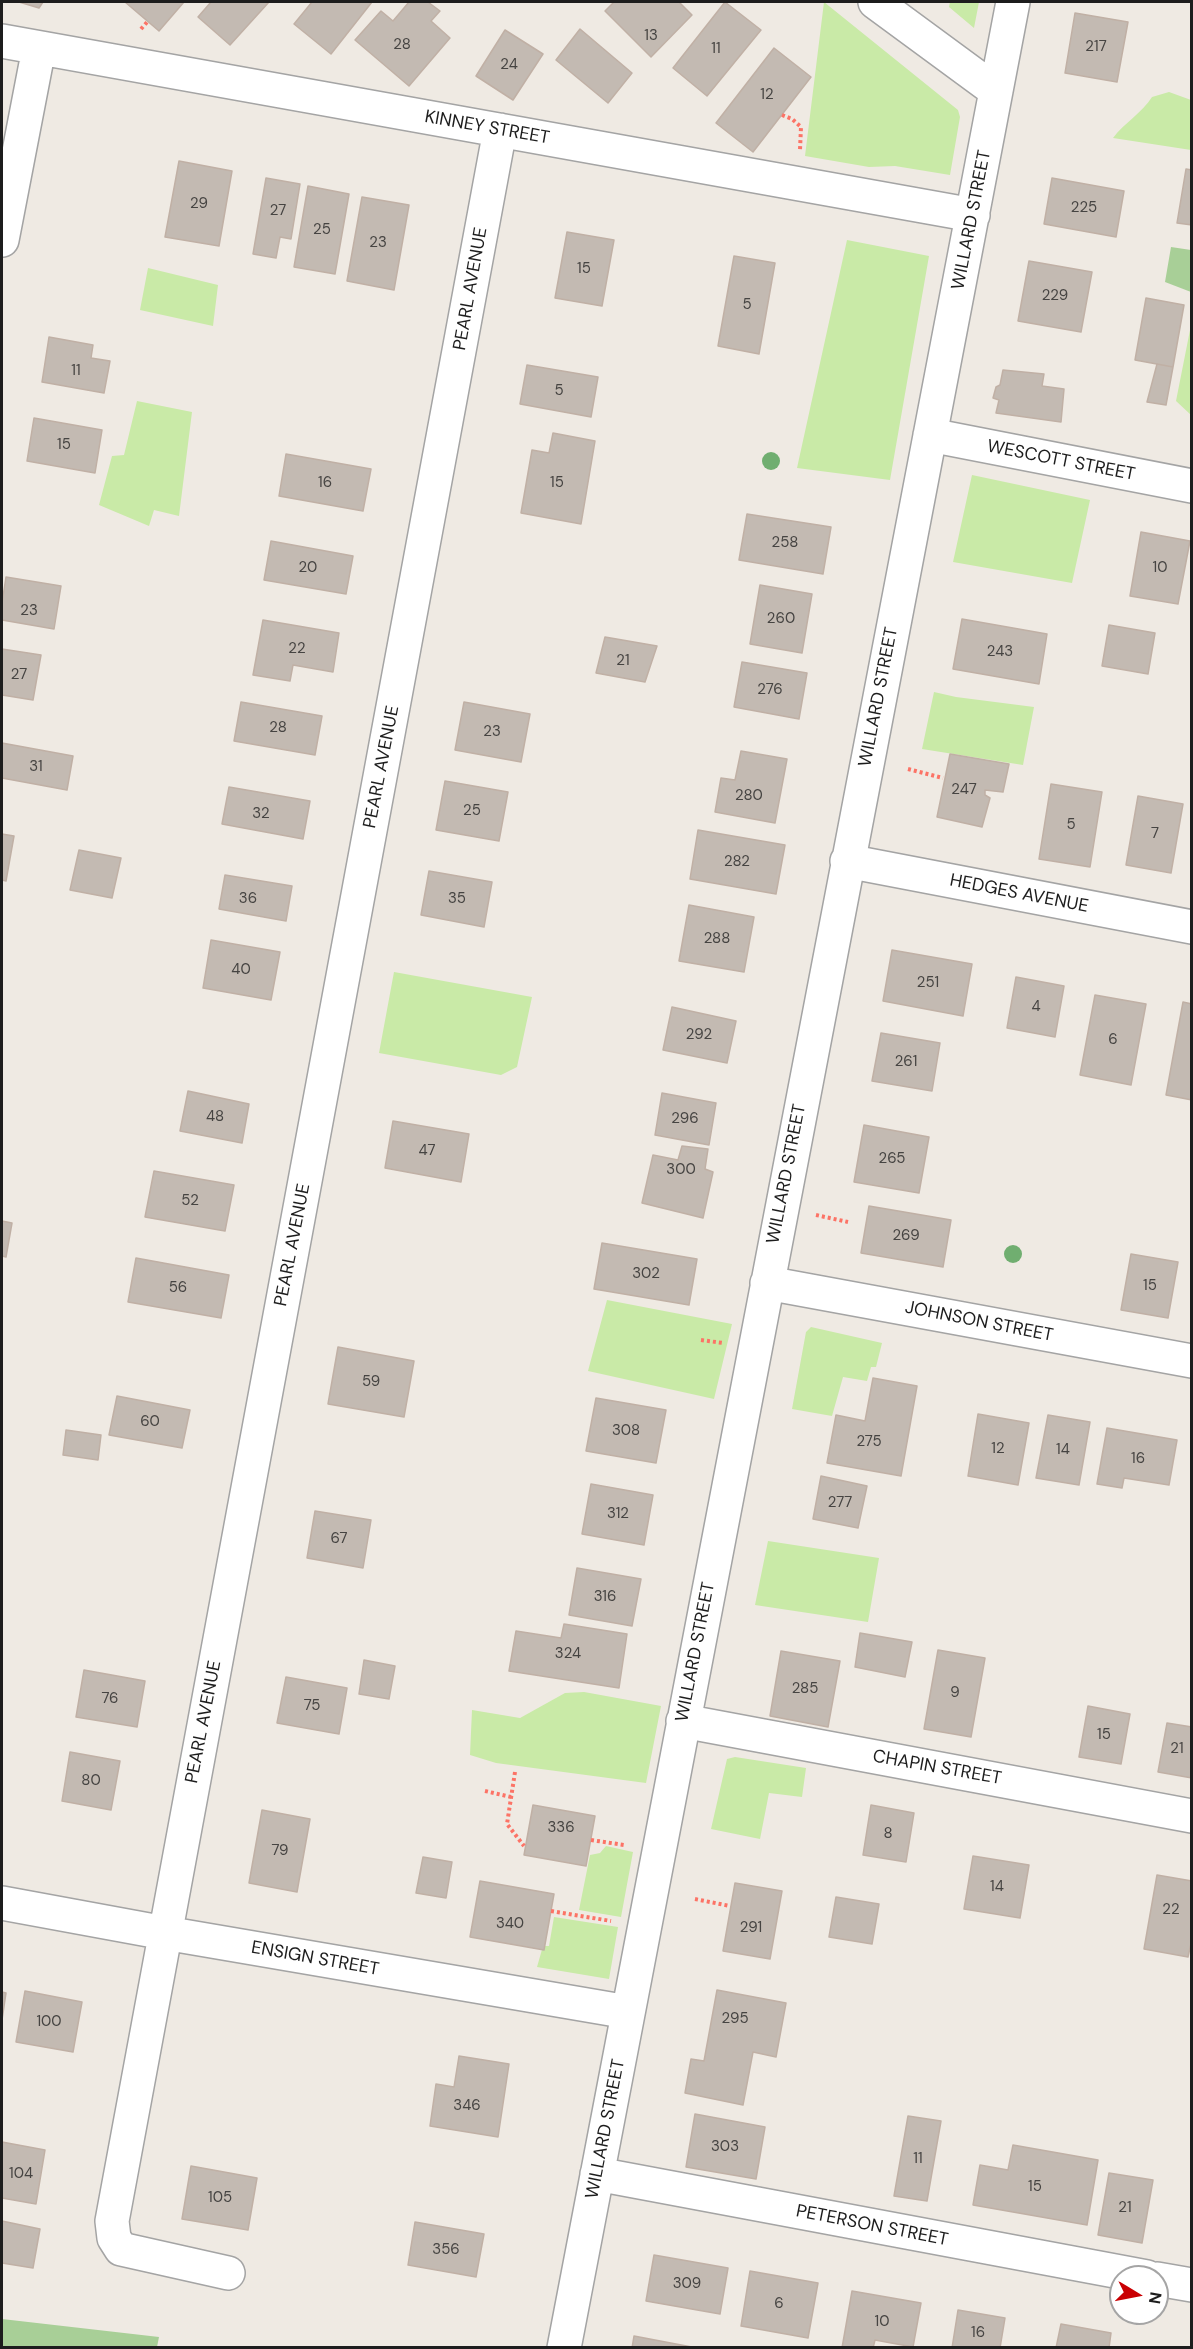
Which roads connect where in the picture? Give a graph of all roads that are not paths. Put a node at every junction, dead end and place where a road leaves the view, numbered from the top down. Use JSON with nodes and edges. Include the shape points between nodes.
{"nodes":[{"id":1,"x":875,"y":2,"type":"edge"},
{"id":2,"x":1013,"y":2,"type":"edge"},
{"id":3,"x":2,"y":40,"type":"edge"},
{"id":4,"x":39,"y":48,"type":"junction"},
{"id":5,"x":996,"y":91,"type":"junction"},
{"id":6,"x":500,"y":130,"type":"junction"},
{"id":7,"x":973,"y":215,"type":"junction"},
{"id":8,"x":2,"y":240,"type":"edge"},
{"id":9,"x":930,"y":435,"type":"junction"},
{"id":10,"x":1191,"y":486,"type":"edge"},
{"id":11,"x":847,"y":861,"type":"junction"},
{"id":12,"x":1191,"y":927,"type":"edge"},
{"id":13,"x":767,"y":1283,"type":"junction"},
{"id":14,"x":1191,"y":1361,"type":"edge"},
{"id":15,"x":683,"y":1721,"type":"junction"},
{"id":16,"x":1191,"y":1815,"type":"edge"},
{"id":17,"x":2,"y":1903,"type":"edge"},
{"id":18,"x":165,"y":1933,"type":"junction"},
{"id":19,"x":628,"y":2012,"type":"junction"},
{"id":20,"x":597,"y":2174,"type":"junction"},
{"id":21,"x":1109,"y":2270,"type":"edge"},
{"id":22,"x":228,"y":2273,"type":"dead end"},
{"id":23,"x":1169,"y":2281,"type":"edge"},
{"id":24,"x":1191,"y":2285,"type":"edge"},
{"id":25,"x":564,"y":2348,"type":"edge"}],
"edges":[{"from":1,"to":5,"type":"street"},
{"from":2,"to":5,"type":"street","name":"WILLARD STREET"},
{"from":3,"to":4,"type":"street","name":"KINNEY STREET"},
{"from":4,"to":6,"type":"street","name":"KINNEY STREET"},
{"from":4,"to":8,"type":"street"},
{"from":5,"to":7,"type":"street","name":"WILLARD STREET"},
{"from":6,"to":7,"type":"street","name":"KINNEY STREET"},
{"from":6,"to":18,"type":"street","name":"PEARL AVENUE"},
{"from":7,"to":9,"type":"street","name":"WILLARD STREET"},
{"from":9,"to":10,"type":"street","name":"WESCOTT STREET"},
{"from":9,"to":11,"type":"street","name":"WILLARD STREET"},
{"from":11,"to":12,"type":"street","name":"HEDGES AVENUE"},
{"from":11,"to":13,"type":"street","name":"WILLARD STREET"},
{"from":13,"to":14,"type":"street","name":"JOHNSON STREET"},
{"from":13,"to":15,"type":"street","name":"WILLARD STREET"},
{"from":15,"to":16,"type":"street","name":"CHAPIN STREET"},
{"from":15,"to":19,"type":"street","name":"WILLARD STREET"},
{"from":17,"to":18,"type":"street","name":"ENSIGN STREET"},
{"from":18,"to":19,"type":"street","name":"ENSIGN STREET"},
{"from":18,"to":22,"type":"street","name":"PEARL AVENUE","via":[[112,2221],[114,2238],[121,2249]]},
{"from":19,"to":20,"type":"street","name":"WILLARD STREET"},
{"from":20,"to":21,"type":"street","name":"PETERSON STREET"},
{"from":20,"to":25,"type":"street","name":"WILLARD STREET"},
{"from":23,"to":24,"type":"street"}]}
